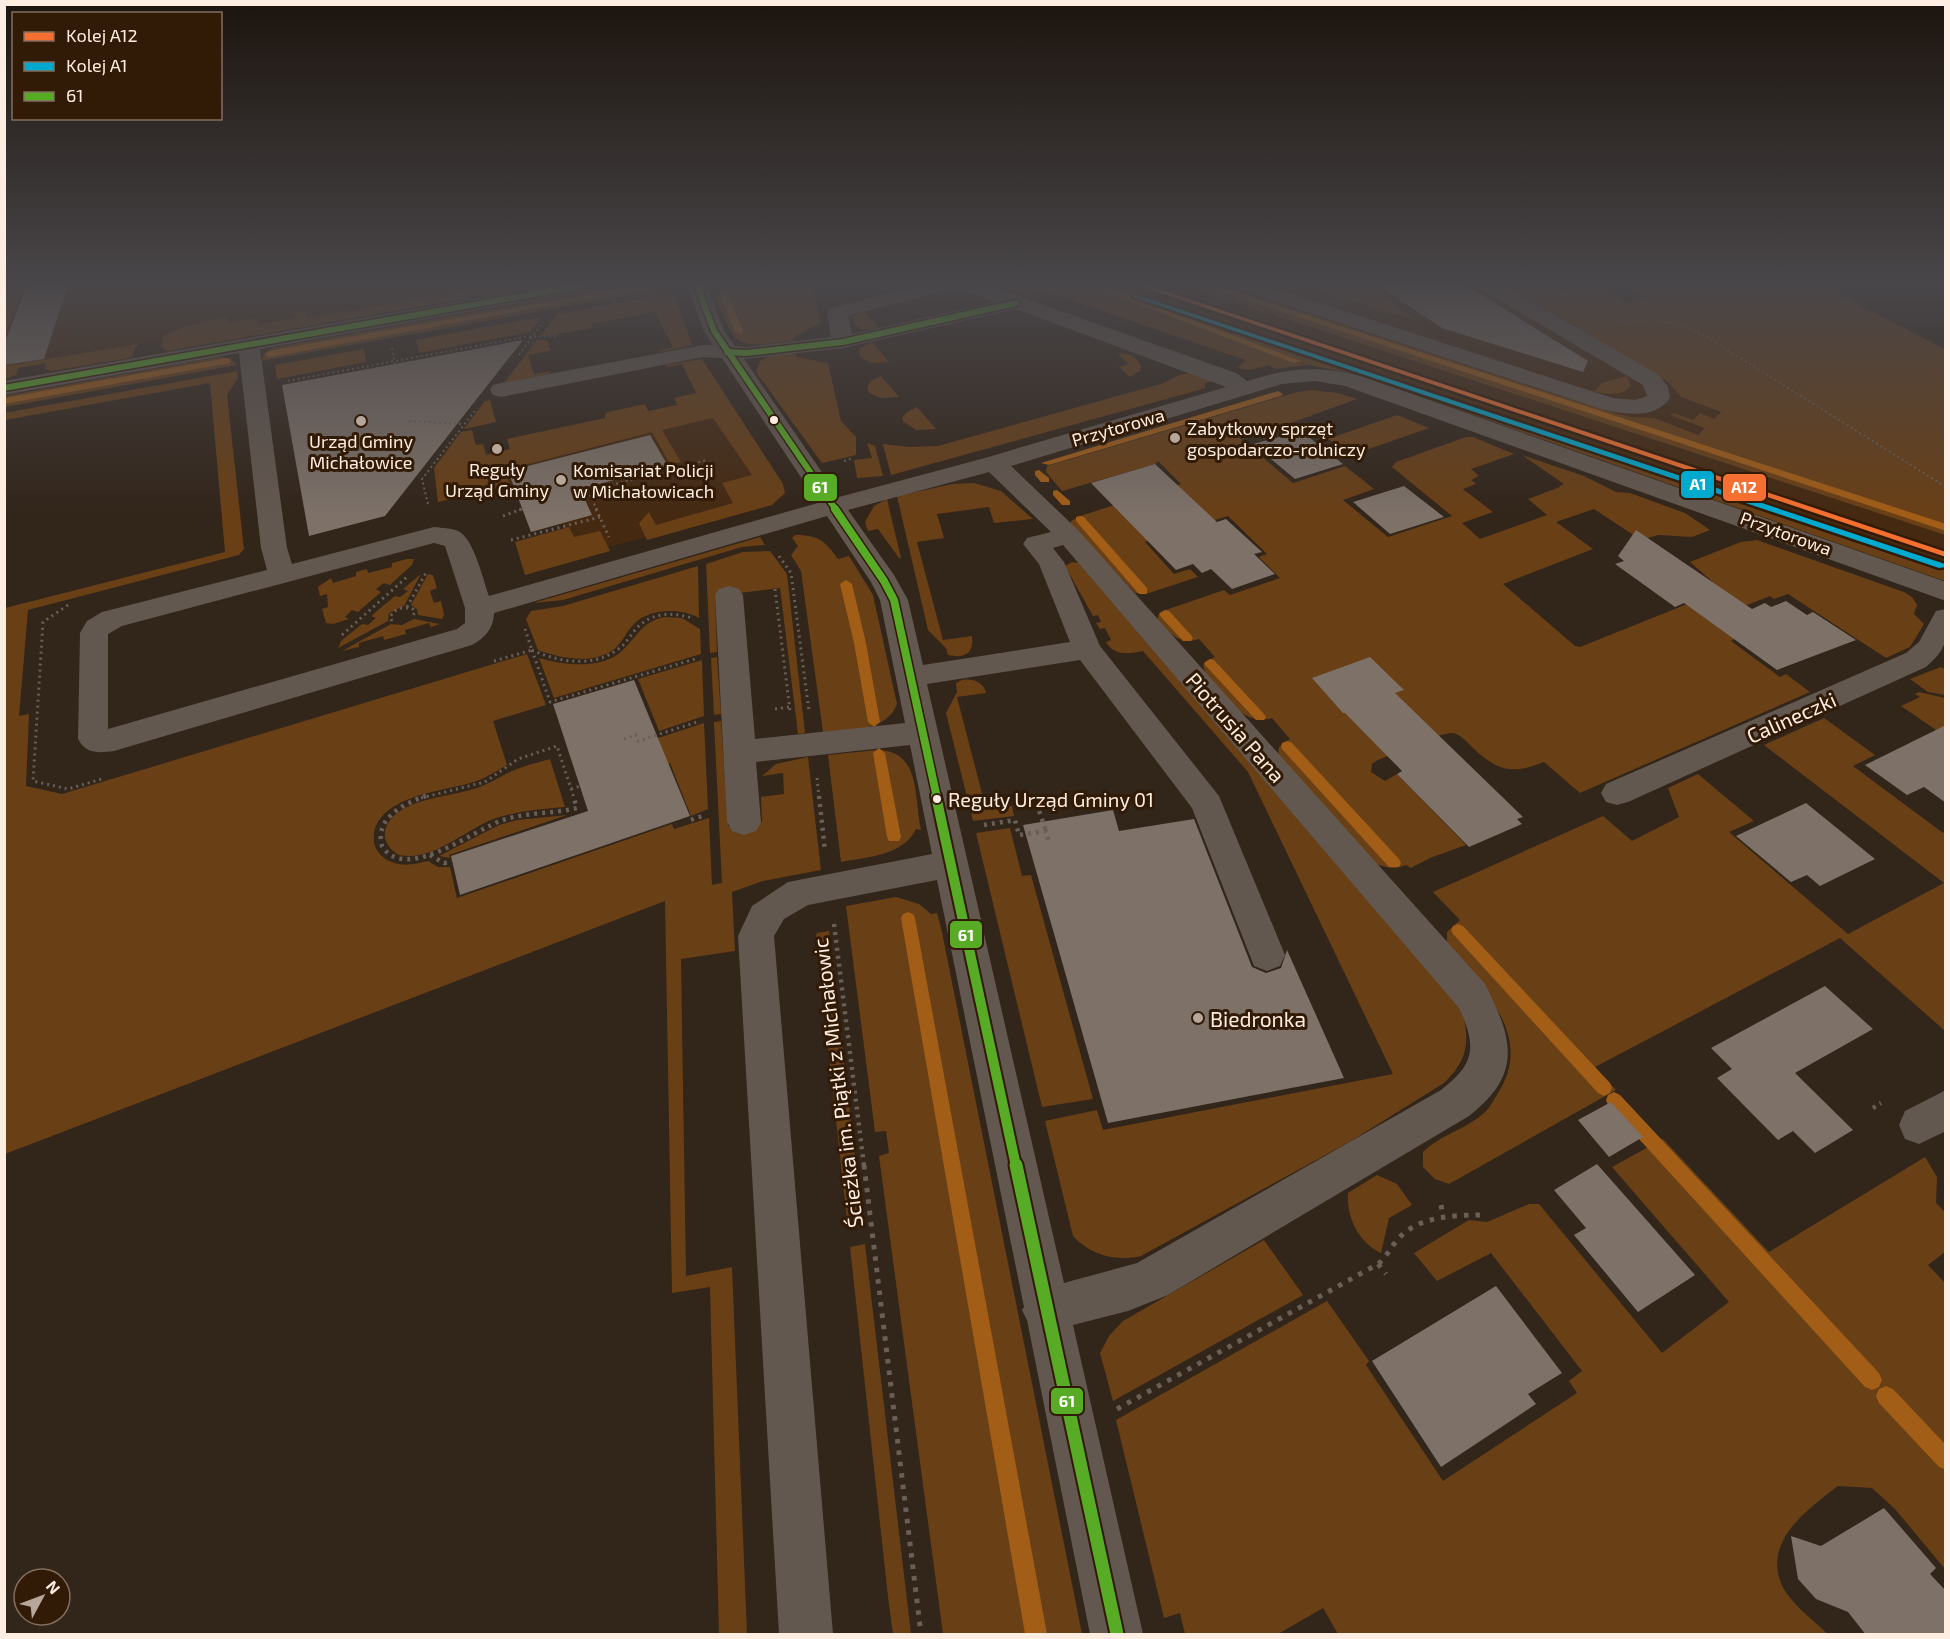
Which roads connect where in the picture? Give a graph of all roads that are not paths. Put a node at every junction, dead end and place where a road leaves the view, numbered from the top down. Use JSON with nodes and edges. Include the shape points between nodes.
{"nodes":[{"id":1,"x":155,"y":361,"type":"edge"},
{"id":2,"x":250,"y":361,"type":"edge"},
{"id":3,"x":649,"y":361,"type":"edge"},
{"id":4,"x":733,"y":361,"type":"edge"},
{"id":5,"x":1181,"y":361,"type":"edge"},
{"id":6,"x":1477,"y":361,"type":"edge"},
{"id":7,"x":1619,"y":361,"type":"edge"},
{"id":8,"x":4,"y":388,"type":"edge"},
{"id":9,"x":1244,"y":388,"type":"junction"},
{"id":10,"x":501,"y":390,"type":"dead end"},
{"id":11,"x":994,"y":463,"type":"junction"},
{"id":12,"x":833,"y":507,"type":"junction"},
{"id":13,"x":1069,"y":536,"type":"junction"},
{"id":14,"x":281,"y":574,"type":"junction"},
{"id":15,"x":1946,"y":592,"type":"edge"},
{"id":16,"x":729,"y":595,"type":"dead end"},
{"id":17,"x":479,"y":608,"type":"junction"},
{"id":18,"x":1946,"y":618,"type":"edge"},
{"id":19,"x":1087,"y":649,"type":"junction"},
{"id":20,"x":909,"y":677,"type":"junction"},
{"id":21,"x":922,"y":732,"type":"junction"},
{"id":22,"x":740,"y":752,"type":"junction"},
{"id":23,"x":1617,"y":793,"type":"dead end"},
{"id":24,"x":744,"y":822,"type":"dead end"},
{"id":25,"x":951,"y":864,"type":"junction"},
{"id":26,"x":1267,"y":955,"type":"dead end"},
{"id":27,"x":1045,"y":1310,"type":"junction"},
{"id":28,"x":806,"y":1635,"type":"edge"},
{"id":29,"x":1117,"y":1635,"type":"edge"}],
"edges":[{"from":1,"to":8,"type":"street"},
{"from":2,"to":14,"type":"street","via":[[274,548]]},
{"from":3,"to":10,"type":"street"},
{"from":4,"to":12,"type":"street"},
{"from":5,"to":9,"type":"street"},
{"from":6,"to":7,"type":"street","via":[[1609,404],[1636,407],[1652,404],[1659,398],[1651,380]]},
{"from":9,"to":11,"type":"street","name":"Przytorowa"},
{"from":9,"to":15,"type":"street","name":"Przytorowa","via":[[1300,375],[1344,379]]},
{"from":11,"to":12,"type":"street","name":"Przytorowa"},
{"from":11,"to":13,"type":"street","name":"Piotrusia Pana"},
{"from":12,"to":17,"type":"street","name":"Przytorowa"},
{"from":12,"to":20,"type":"street","via":[[890,591]]},
{"from":13,"to":19,"type":"street","via":[[1036,544],[1051,562]]},
{"from":13,"to":27,"type":"street","name":"Piotrusia Pana","via":[[1472,996],[1484,1018],[1490,1049],[1481,1082],[1469,1094],[1152,1279]]},
{"from":14,"to":17,"type":"street","via":[[440,535],[457,543]]},
{"from":14,"to":17,"type":"street","via":[[112,619],[98,628],[94,633],[93,739],[114,740],[462,638],[480,623]]},
{"from":16,"to":22,"type":"street"},
{"from":18,"to":23,"type":"street","name":"Calineczki","via":[[1930,648],[1916,660]]},
{"from":19,"to":20,"type":"street"},
{"from":19,"to":26,"type":"street","via":[[1207,805]]},
{"from":20,"to":21,"type":"street"},
{"from":21,"to":22,"type":"street"},
{"from":21,"to":25,"type":"street"},
{"from":22,"to":24,"type":"street"},
{"from":25,"to":27,"type":"street"},
{"from":25,"to":28,"type":"street","via":[[800,892],[765,916],[756,936]]},
{"from":27,"to":29,"type":"street"}]}
